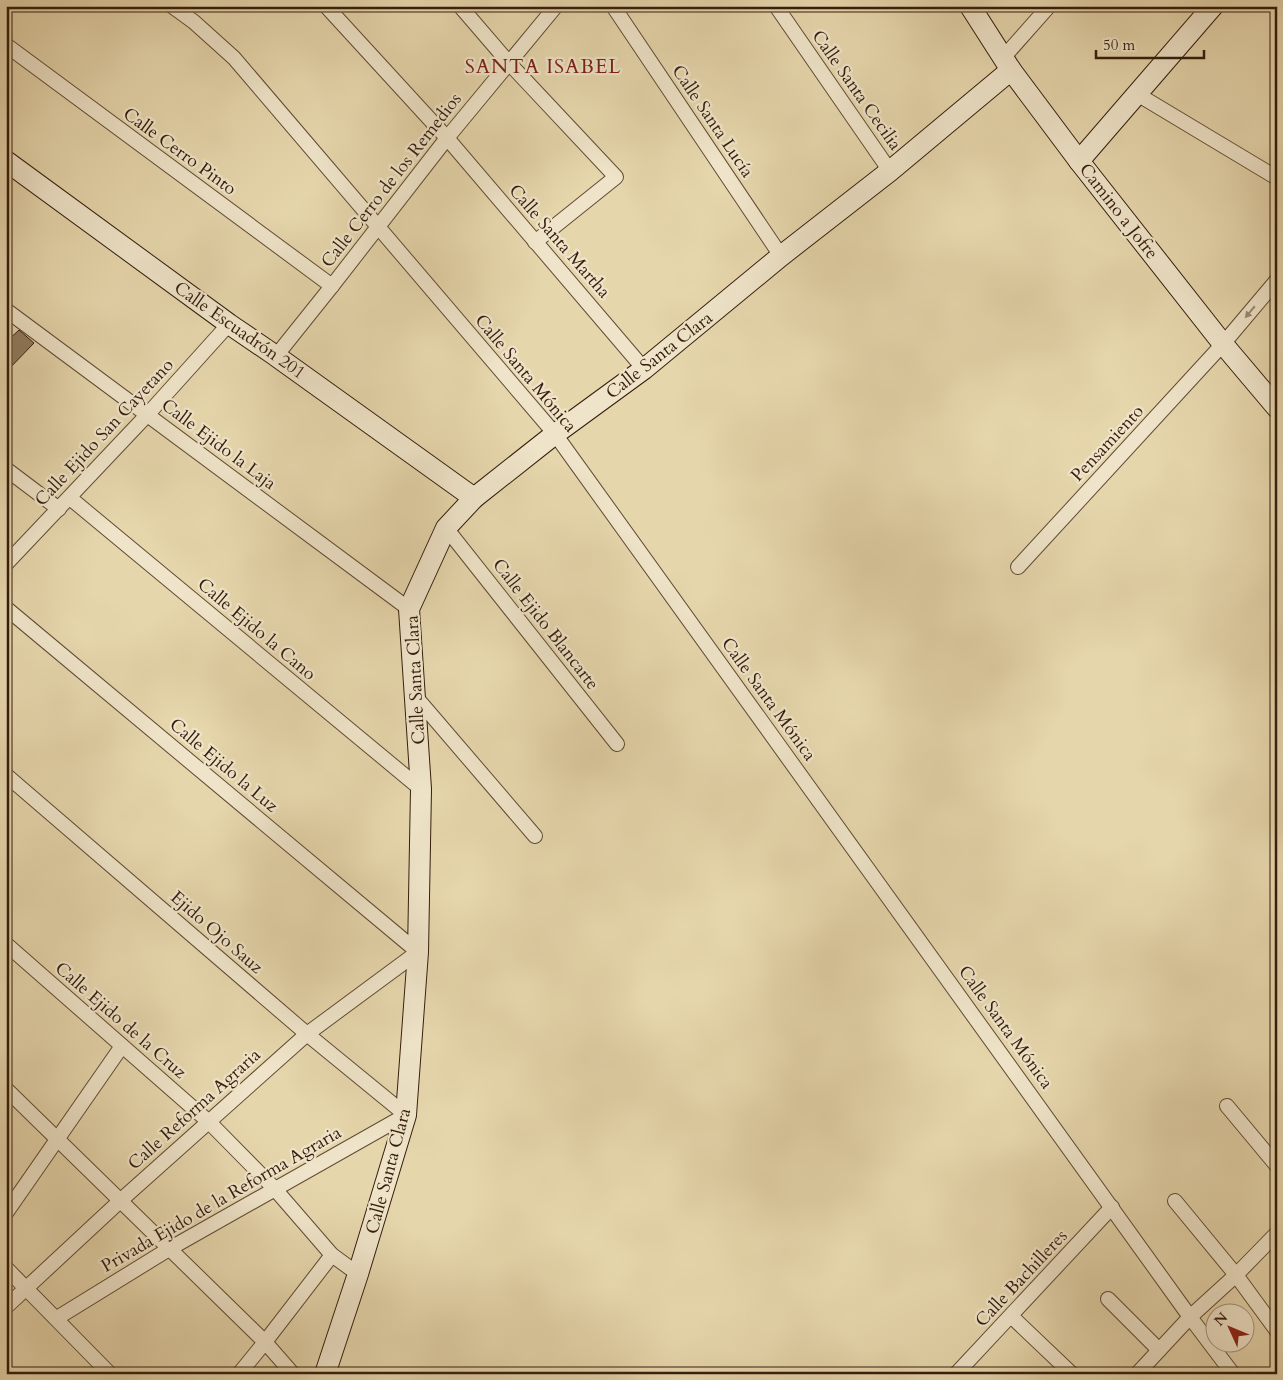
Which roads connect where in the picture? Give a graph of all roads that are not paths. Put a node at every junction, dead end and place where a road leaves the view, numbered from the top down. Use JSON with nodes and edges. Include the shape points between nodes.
{"nodes":[{"id":1,"x":172,"y":6,"type":"edge"},
{"id":2,"x":326,"y":6,"type":"edge"},
{"id":3,"x":460,"y":6,"type":"edge"},
{"id":4,"x":613,"y":6,"type":"edge"},
{"id":5,"x":776,"y":6,"type":"edge"},
{"id":6,"x":970,"y":6,"type":"edge"},
{"id":7,"x":1049,"y":6,"type":"edge"},
{"id":8,"x":1213,"y":6,"type":"edge"},
{"id":9,"x":554,"y":7,"type":"edge"},
{"id":10,"x":6,"y":45,"type":"edge"},
{"id":11,"x":509,"y":62,"type":"junction"},
{"id":12,"x":1007,"y":64,"type":"junction"},
{"id":13,"x":1137,"y":94,"type":"junction"},
{"id":14,"x":446,"y":138,"type":"junction"},
{"id":15,"x":6,"y":161,"type":"edge"},
{"id":16,"x":1079,"y":161,"type":"junction"},
{"id":17,"x":890,"y":171,"type":"junction"},
{"id":18,"x":1277,"y":178,"type":"edge"},
{"id":19,"x":378,"y":226,"type":"junction"},
{"id":20,"x":536,"y":242,"type":"junction"},
{"id":21,"x":781,"y":256,"type":"junction"},
{"id":22,"x":1277,"y":280,"type":"edge"},
{"id":23,"x":332,"y":286,"type":"junction"},
{"id":24,"x":6,"y":310,"type":"edge"},
{"id":25,"x":229,"y":324,"type":"junction"},
{"id":26,"x":1223,"y":344,"type":"junction"},
{"id":27,"x":276,"y":356,"type":"junction"},
{"id":28,"x":644,"y":369,"type":"junction"},
{"id":29,"x":1277,"y":408,"type":"edge"},
{"id":30,"x":148,"y":414,"type":"junction"},
{"id":31,"x":555,"y":434,"type":"junction"},
{"id":32,"x":6,"y":469,"type":"edge"},
{"id":33,"x":70,"y":498,"type":"junction"},
{"id":34,"x":474,"y":498,"type":"junction"},
{"id":35,"x":59,"y":509,"type":"junction"},
{"id":36,"x":446,"y":528,"type":"junction"},
{"id":37,"x":6,"y":564,"type":"edge"},
{"id":38,"x":1018,"y":567,"type":"dead end"},
{"id":39,"x":6,"y":608,"type":"edge"},
{"id":40,"x":409,"y":609,"type":"junction"},
{"id":41,"x":415,"y":696,"type":"junction"},
{"id":42,"x":617,"y":744,"type":"dead end"},
{"id":43,"x":6,"y":775,"type":"edge"},
{"id":44,"x":421,"y":789,"type":"junction"},
{"id":45,"x":535,"y":836,"type":"dead end"},
{"id":46,"x":6,"y":944,"type":"edge"},
{"id":47,"x":418,"y":952,"type":"junction"},
{"id":48,"x":307,"y":1034,"type":"junction"},
{"id":49,"x":122,"y":1046,"type":"junction"},
{"id":50,"x":6,"y":1089,"type":"edge"},
{"id":51,"x":1227,"y":1106,"type":"dead end"},
{"id":52,"x":406,"y":1115,"type":"junction"},
{"id":53,"x":209,"y":1122,"type":"junction"},
{"id":54,"x":56,"y":1139,"type":"junction"},
{"id":55,"x":1277,"y":1166,"type":"edge"},
{"id":56,"x":274,"y":1188,"type":"junction"},
{"id":57,"x":1175,"y":1200,"type":"dead end"},
{"id":58,"x":120,"y":1201,"type":"junction"},
{"id":59,"x":1112,"y":1207,"type":"junction"},
{"id":60,"x":6,"y":1213,"type":"edge"},
{"id":61,"x":1277,"y":1233,"type":"edge"},
{"id":62,"x":169,"y":1249,"type":"junction"},
{"id":63,"x":332,"y":1255,"type":"junction"},
{"id":64,"x":6,"y":1268,"type":"edge"},
{"id":65,"x":358,"y":1274,"type":"junction"},
{"id":66,"x":1236,"y":1275,"type":"junction"},
{"id":67,"x":27,"y":1288,"type":"junction"},
{"id":68,"x":1108,"y":1299,"type":"dead end"},
{"id":69,"x":6,"y":1307,"type":"edge"},
{"id":70,"x":1011,"y":1316,"type":"junction"},
{"id":71,"x":1190,"y":1317,"type":"junction"},
{"id":72,"x":56,"y":1318,"type":"junction"},
{"id":73,"x":1277,"y":1331,"type":"edge"},
{"id":74,"x":265,"y":1342,"type":"junction"},
{"id":75,"x":1159,"y":1350,"type":"junction"},
{"id":76,"x":110,"y":1374,"type":"edge"},
{"id":77,"x":238,"y":1374,"type":"edge"},
{"id":78,"x":293,"y":1374,"type":"edge"},
{"id":79,"x":325,"y":1374,"type":"edge"},
{"id":80,"x":956,"y":1374,"type":"edge"},
{"id":81,"x":1072,"y":1374,"type":"edge"},
{"id":82,"x":1137,"y":1374,"type":"edge"},
{"id":83,"x":1233,"y":1374,"type":"edge"}],
"edges":[{"from":1,"to":19,"type":"street","name":"Calle Santa Mónica","via":[[234,58]]},
{"from":2,"to":14,"type":"street","name":"Calle Santa Martha"},
{"from":3,"to":11,"type":"street"},
{"from":4,"to":21,"type":"street","name":"Calle Santa Lucía"},
{"from":5,"to":17,"type":"street","name":"Calle Santa Cecilia"},
{"from":6,"to":12,"type":"street","name":"Camino a Jofre"},
{"from":7,"to":12,"type":"street"},
{"from":8,"to":13,"type":"street"},
{"from":9,"to":11,"type":"street","name":"Calle Cerro de los Remedios"},
{"from":10,"to":23,"type":"street","name":"Calle Cerro Pinto"},
{"from":11,"to":14,"type":"street","name":"Calle Cerro de los Remedios"},
{"from":11,"to":20,"type":"street","via":[[616,177]]},
{"from":12,"to":16,"type":"street","name":"Camino a Jofre"},
{"from":12,"to":17,"type":"street","name":"Calle Santa Clara"},
{"from":13,"to":16,"type":"street"},
{"from":13,"to":18,"type":"street"},
{"from":14,"to":19,"type":"street","name":"Calle Cerro de los Remedios"},
{"from":14,"to":20,"type":"street","name":"Calle Santa Martha"},
{"from":15,"to":25,"type":"street","name":"Calle Escuadrón 201"},
{"from":16,"to":26,"type":"street","name":"Camino a Jofre"},
{"from":17,"to":21,"type":"street","name":"Calle Santa Clara"},
{"from":19,"to":23,"type":"street","name":"Calle Cerro de los Remedios"},
{"from":19,"to":31,"type":"street","name":"Calle Santa Mónica"},
{"from":20,"to":28,"type":"street","name":"Calle Santa Martha"},
{"from":21,"to":28,"type":"street","name":"Calle Santa Clara"},
{"from":22,"to":26,"type":"street","name":"Pensamiento","one_way":true},
{"from":23,"to":27,"type":"street","name":"Calle Cerro de los Remedios"},
{"from":24,"to":30,"type":"street","name":"Calle Ejido la Laja"},
{"from":25,"to":27,"type":"street","name":"Calle Escuadrón 201"},
{"from":25,"to":30,"type":"street","name":"Calle Ejido San Cayetano"},
{"from":26,"to":29,"type":"street","name":"Camino a Jofre"},
{"from":26,"to":38,"type":"street","name":"Pensamiento"},
{"from":27,"to":34,"type":"street","name":"Calle Escuadrón 201"},
{"from":28,"to":31,"type":"street","name":"Calle Santa Clara"},
{"from":30,"to":33,"type":"street","name":"Calle Ejido San Cayetano"},
{"from":30,"to":40,"type":"street","name":"Calle Ejido la Laja"},
{"from":31,"to":34,"type":"street","name":"Calle Santa Clara"},
{"from":31,"to":59,"type":"street","name":"Calle Santa Mónica"},
{"from":32,"to":35,"type":"street"},
{"from":33,"to":35,"type":"street","name":"Calle Ejido San Cayetano"},
{"from":33,"to":44,"type":"street","name":"Calle Ejido la Cano"},
{"from":34,"to":36,"type":"street","name":"Calle Santa Clara"},
{"from":35,"to":37,"type":"street","name":"Calle Ejido San Cayetano"},
{"from":36,"to":40,"type":"street","name":"Calle Santa Clara"},
{"from":36,"to":42,"type":"street","name":"Calle Ejido Blancarte"},
{"from":39,"to":47,"type":"street","name":"Calle Ejido la Luz"},
{"from":40,"to":41,"type":"street","name":"Calle Santa Clara"},
{"from":41,"to":44,"type":"street","name":"Calle Santa Clara"},
{"from":41,"to":45,"type":"street"},
{"from":43,"to":48,"type":"street","name":"Ejido Ojo Sauz"},
{"from":44,"to":47,"type":"street","name":"Calle Santa Clara"},
{"from":46,"to":49,"type":"street","name":"Calle Ejido de la Cruz"},
{"from":47,"to":48,"type":"street","name":"Calle Reforma Agraria"},
{"from":47,"to":52,"type":"street","name":"Calle Santa Clara"},
{"from":48,"to":52,"type":"street","name":"Ejido Ojo Sauz"},
{"from":48,"to":53,"type":"street","name":"Calle Reforma Agraria"},
{"from":49,"to":53,"type":"street","name":"Calle Ejido de la Cruz"},
{"from":49,"to":54,"type":"street"},
{"from":50,"to":54,"type":"street"},
{"from":51,"to":55,"type":"street"},
{"from":52,"to":56,"type":"street","name":"Privada Ejido de la Reforma Agraria"},
{"from":52,"to":65,"type":"street","name":"Calle Santa Clara"},
{"from":53,"to":56,"type":"street","name":"Calle Ejido de la Cruz"},
{"from":53,"to":58,"type":"street","name":"Calle Reforma Agraria"},
{"from":54,"to":58,"type":"street"},
{"from":54,"to":60,"type":"street"},
{"from":56,"to":62,"type":"street","name":"Privada Ejido de la Reforma Agraria"},
{"from":56,"to":63,"type":"street","name":"Calle Ejido de la Cruz"},
{"from":57,"to":66,"type":"street"},
{"from":58,"to":62,"type":"street"},
{"from":58,"to":67,"type":"street","name":"Calle Reforma Agraria"},
{"from":59,"to":70,"type":"street","name":"Calle Bachilleres"},
{"from":59,"to":71,"type":"street","name":"Calle Santa Mónica"},
{"from":61,"to":66,"type":"street"},
{"from":62,"to":72,"type":"street","name":"Privada Ejido de la Reforma Agraria"},
{"from":62,"to":74,"type":"street"},
{"from":63,"to":65,"type":"street","name":"Calle Ejido de la Cruz"},
{"from":63,"to":74,"type":"street"},
{"from":64,"to":67,"type":"street"},
{"from":65,"to":79,"type":"street","name":"Calle Santa Clara"},
{"from":66,"to":71,"type":"street"},
{"from":66,"to":73,"type":"street"},
{"from":67,"to":69,"type":"street","name":"Calle Reforma Agraria"},
{"from":67,"to":72,"type":"street"},
{"from":68,"to":75,"type":"street"},
{"from":70,"to":80,"type":"street","name":"Calle Bachilleres"},
{"from":70,"to":81,"type":"street"},
{"from":71,"to":75,"type":"street"},
{"from":71,"to":83,"type":"street","name":"Calle Santa Mónica"},
{"from":72,"to":76,"type":"street"},
{"from":74,"to":77,"type":"street"},
{"from":74,"to":78,"type":"street"},
{"from":75,"to":82,"type":"street"}]}
